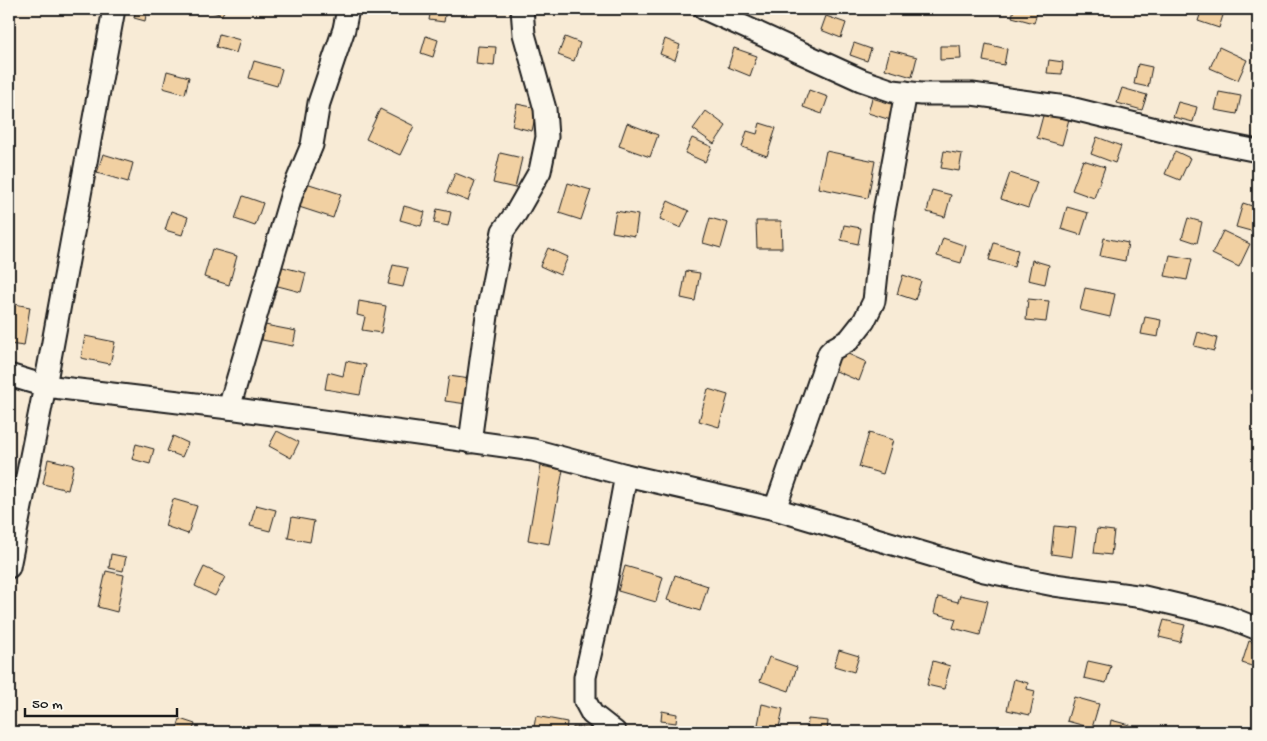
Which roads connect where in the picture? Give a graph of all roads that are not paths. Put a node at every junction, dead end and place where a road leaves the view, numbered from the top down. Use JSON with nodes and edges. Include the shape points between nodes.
{"nodes":[{"id":1,"x":114,"y":9,"type":"edge"},
{"id":2,"x":348,"y":9,"type":"edge"},
{"id":3,"x":522,"y":9,"type":"edge"},
{"id":4,"x":704,"y":9,"type":"edge"},
{"id":5,"x":906,"y":92,"type":"junction"},
{"id":6,"x":1258,"y":151,"type":"edge"},
{"id":7,"x":9,"y":375,"type":"edge"},
{"id":8,"x":45,"y":386,"type":"junction"},
{"id":9,"x":229,"y":408,"type":"junction"},
{"id":10,"x":470,"y":442,"type":"junction"},
{"id":11,"x":626,"y":475,"type":"junction"},
{"id":12,"x":775,"y":510,"type":"junction"},
{"id":13,"x":9,"y":567,"type":"edge"},
{"id":14,"x":1258,"y":629,"type":"edge"},
{"id":15,"x":616,"y":732,"type":"edge"}],
"edges":[{"from":1,"to":8,"type":"street"},
{"from":2,"to":9,"type":"street","via":[[320,103],[312,145],[292,193]]},
{"from":3,"to":10,"type":"street","via":[[524,34],[545,109],[547,137],[540,171],[503,232],[488,308]]},
{"from":4,"to":5,"type":"street","via":[[861,80]]},
{"from":5,"to":6,"type":"street","via":[[972,94],[1066,107]]},
{"from":5,"to":12,"type":"street","via":[[883,217],[874,301],[864,322],[849,340],[829,353]]},
{"from":7,"to":8,"type":"street"},
{"from":8,"to":9,"type":"street"},
{"from":8,"to":13,"type":"street"},
{"from":9,"to":10,"type":"street"},
{"from":10,"to":11,"type":"street","via":[[533,450]]},
{"from":11,"to":12,"type":"street"},
{"from":11,"to":15,"type":"street","via":[[585,677],[588,708]]},
{"from":12,"to":14,"type":"street","via":[[984,571],[1054,585],[1144,597],[1228,617]]}]}
